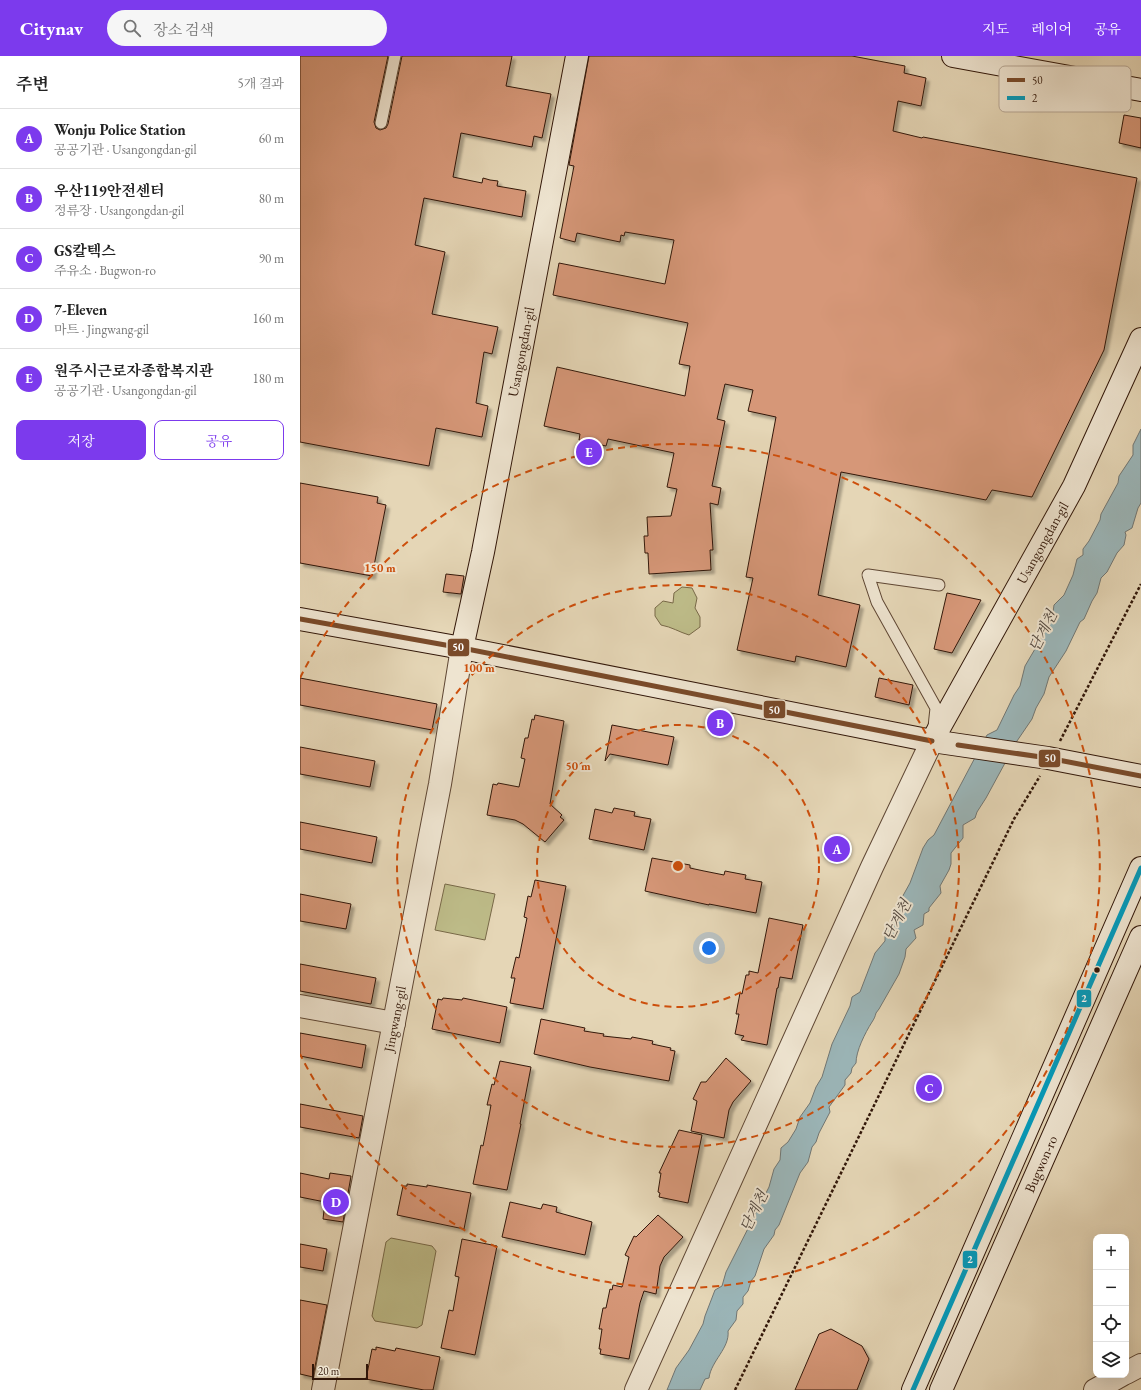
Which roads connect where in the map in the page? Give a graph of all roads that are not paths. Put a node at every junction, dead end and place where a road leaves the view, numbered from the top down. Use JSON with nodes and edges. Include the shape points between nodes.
{"nodes":[{"id":1,"x":395,"y":56,"type":"edge"},
{"id":2,"x":577,"y":56,"type":"edge"},
{"id":3,"x":953,"y":56,"type":"edge"},
{"id":4,"x":1008,"y":66,"type":"edge"},
{"id":5,"x":1131,"y":88,"type":"edge"},
{"id":6,"x":1141,"y":90,"type":"edge"},
{"id":7,"x":381,"y":123,"type":"dead end"},
{"id":8,"x":1141,"y":338,"type":"edge"},
{"id":9,"x":939,"y":585,"type":"dead end"},
{"id":10,"x":300,"y":619,"type":"edge"},
{"id":11,"x":462,"y":648,"type":"junction"},
{"id":12,"x":932,"y":741,"type":"junction"},
{"id":13,"x":1141,"y":776,"type":"edge"},
{"id":14,"x":1141,"y":868,"type":"edge"},
{"id":15,"x":1141,"y":937,"type":"edge"},
{"id":16,"x":300,"y":1006,"type":"edge"},
{"id":17,"x":394,"y":1023,"type":"junction"},
{"id":18,"x":1141,"y":1364,"type":"edge"},
{"id":19,"x":1129,"y":1371,"type":"edge"},
{"id":20,"x":1117,"y":1378,"type":"edge"},
{"id":21,"x":324,"y":1390,"type":"edge"},
{"id":22,"x":636,"y":1390,"type":"edge"},
{"id":23,"x":913,"y":1390,"type":"edge"},
{"id":24,"x":941,"y":1390,"type":"edge"},
{"id":25,"x":1095,"y":1390,"type":"edge"}],
"edges":[{"from":1,"to":7,"type":"lane"},
{"from":2,"to":11,"type":"street","name":"Usangongdan-gil","via":[[483,552]]},
{"from":3,"to":4,"type":"street"},
{"from":5,"to":6,"type":"street"},
{"from":8,"to":12,"type":"street","name":"Usangongdan-gil","via":[[1074,486]]},
{"from":9,"to":12,"type":"lane","via":[[868,575],[877,602],[936,708]]},
{"from":10,"to":11,"type":"street"},
{"from":11,"to":12,"type":"street"},
{"from":11,"to":17,"type":"street","name":"Jingwang-gil","via":[[440,784]]},
{"from":12,"to":13,"type":"street"},
{"from":12,"to":22,"type":"street","name":"Usangongdan-gil","via":[[869,874]]},
{"from":14,"to":23,"type":"street","name":"Bugwon-ro"},
{"from":15,"to":24,"type":"street","name":"Bugwon-ro"},
{"from":16,"to":17,"type":"street"},
{"from":17,"to":21,"type":"street","name":"Jingwang-gil"},
{"from":18,"to":19,"type":"street"},
{"from":20,"to":25,"type":"street"}]}
